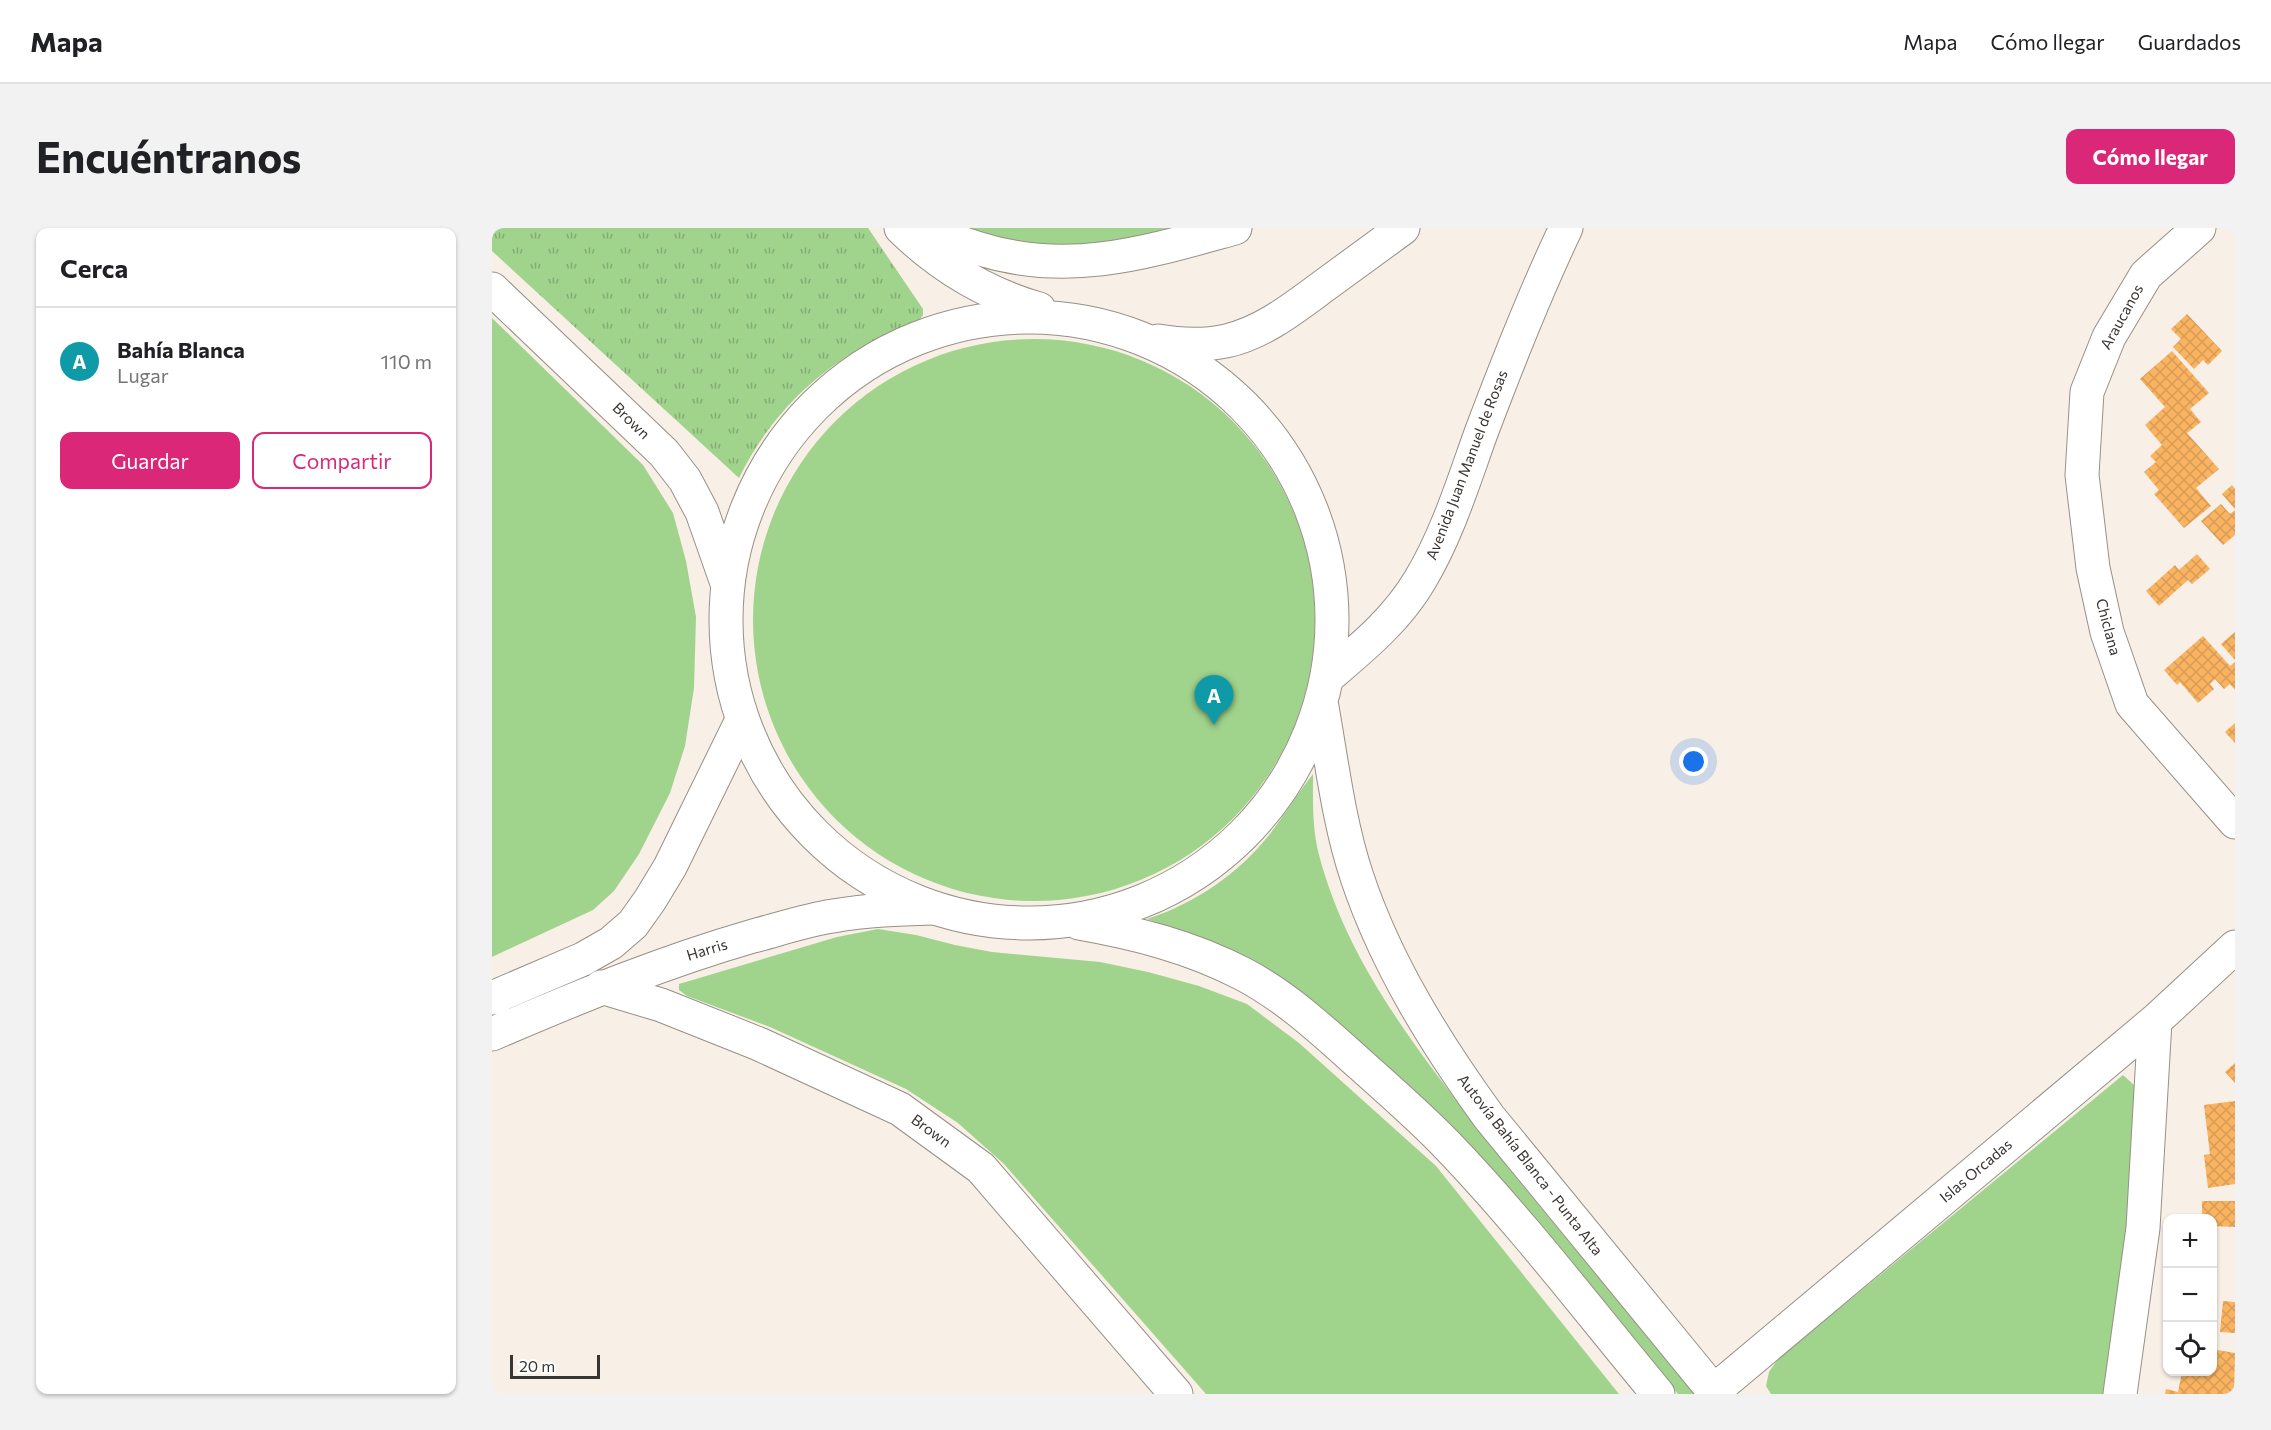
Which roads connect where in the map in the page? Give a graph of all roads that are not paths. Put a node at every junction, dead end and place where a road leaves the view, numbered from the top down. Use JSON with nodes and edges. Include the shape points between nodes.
{"nodes":[{"id":1,"x":902,"y":228,"type":"edge"},
{"id":2,"x":929,"y":228,"type":"edge"},
{"id":3,"x":1235,"y":228,"type":"edge"},
{"id":4,"x":1403,"y":228,"type":"edge"},
{"id":5,"x":1566,"y":228,"type":"edge"},
{"id":6,"x":2199,"y":228,"type":"edge"},
{"id":7,"x":492,"y":289,"type":"edge"},
{"id":8,"x":1075,"y":319,"type":"junction"},
{"id":9,"x":1142,"y":338,"type":"junction"},
{"id":10,"x":2087,"y":392,"type":"joint"},
{"id":11,"x":727,"y":583,"type":"junction"},
{"id":12,"x":1330,"y":675,"type":"junction"},
{"id":13,"x":1322,"y":707,"type":"junction"},
{"id":14,"x":742,"y":720,"type":"junction"},
{"id":15,"x":2235,"y":822,"type":"edge"},
{"id":16,"x":934,"y":908,"type":"junction"},
{"id":17,"x":1071,"y":921,"type":"junction"},
{"id":18,"x":2235,"y":947,"type":"edge"},
{"id":19,"x":601,"y":987,"type":"junction"},
{"id":20,"x":492,"y":998,"type":"edge"},
{"id":21,"x":2155,"y":1022,"type":"junction"},
{"id":22,"x":492,"y":1034,"type":"edge"},
{"id":23,"x":1715,"y":1393,"type":"edge"},
{"id":24,"x":1176,"y":1394,"type":"edge"},
{"id":25,"x":1658,"y":1394,"type":"edge"},
{"id":26,"x":2120,"y":1394,"type":"edge"}],
"edges":[{"from":1,"to":8,"type":"main road","via":[[931,255],[991,292]]},
{"from":2,"to":3,"type":"main road","via":[[1001,256],[1078,263],[1159,249]]},
{"from":4,"to":9,"type":"main road","via":[[1297,306],[1248,334],[1201,345]]},
{"from":5,"to":12,"type":"main road","name":"Avenida Juan Manuel de Rosas","via":[[1518,334],[1439,544],[1420,581],[1376,637]]},
{"from":6,"to":10,"type":"main road","name":"Araucanos","via":[[2146,275],[2109,338]]},
{"from":7,"to":11,"type":"main road","name":"Brown","via":[[664,453],[685,480],[702,512]]},
{"from":8,"to":9,"type":"main road"},
{"from":8,"to":11,"type":"main road","via":[[1006,317],[937,330],[874,359],[818,400],[774,454],[753,495],[743,516]]},
{"from":9,"to":12,"type":"main road","via":[[1203,371],[1256,417],[1296,473],[1323,537],[1334,605]]},
{"from":10,"to":15,"type":"main road","name":"Chiclana","via":[[2082,475],[2093,568],[2107,632],[2128,694],[2132,704]]},
{"from":11,"to":14,"type":"main road","via":[[726,652]]},
{"from":12,"to":13,"type":"main road"},
{"from":13,"to":17,"type":"main road","via":[[1294,770],[1253,827],[1201,872],[1139,904]]},
{"from":13,"to":23,"type":"main road","name":"Autovía Bahía Blanca - Punta Alta","via":[[1344,829],[1357,877],[1378,930],[1426,1024],[1489,1118]]},
{"from":14,"to":16,"type":"main road","via":[[772,783],[816,836],[870,879]]},
{"from":14,"to":20,"type":"main road","via":[[670,867],[633,924],[583,959]]},
{"from":16,"to":17,"type":"main road","via":[[1002,923]]},
{"from":16,"to":19,"type":"main road","name":"Harris","via":[[831,916],[725,944]]},
{"from":17,"to":25,"type":"main road","via":[[1139,934],[1191,951],[1244,974],[1323,1030],[1447,1144]]},
{"from":18,"to":21,"type":"main road","name":"Islas Orcadas"},
{"from":19,"to":22,"type":"main road","name":"Harris"},
{"from":19,"to":24,"type":"main road","name":"Brown","via":[[661,1005],[759,1044],[900,1109],[981,1168]]},
{"from":21,"to":23,"type":"main road","name":"Islas Orcadas"},
{"from":21,"to":26,"type":"main road","via":[[2143,1228]]}]}
